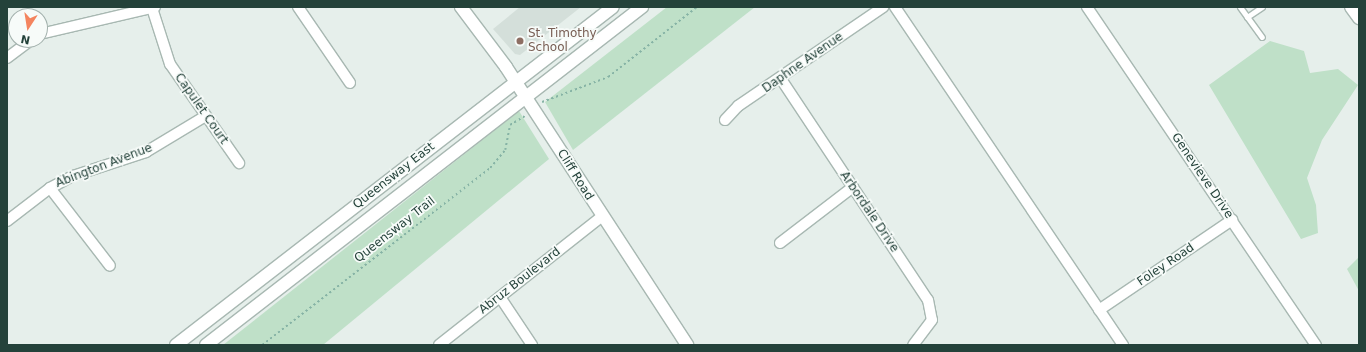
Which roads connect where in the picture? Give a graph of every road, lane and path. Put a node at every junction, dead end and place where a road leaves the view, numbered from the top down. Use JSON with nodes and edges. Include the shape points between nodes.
{"nodes":[{"id":1,"x":154,"y":7,"type":"edge"},
{"id":2,"x":298,"y":7,"type":"edge"},
{"id":3,"x":461,"y":7,"type":"edge"},
{"id":4,"x":613,"y":7,"type":"edge"},
{"id":5,"x":642,"y":7,"type":"edge"},
{"id":6,"x":697,"y":7,"type":"edge"},
{"id":7,"x":883,"y":7,"type":"edge"},
{"id":8,"x":895,"y":7,"type":"edge"},
{"id":9,"x":1087,"y":7,"type":"edge"},
{"id":10,"x":1240,"y":7,"type":"edge"},
{"id":11,"x":1262,"y":7,"type":"edge"},
{"id":12,"x":1351,"y":7,"type":"edge"},
{"id":13,"x":1247,"y":17,"type":"junction"},
{"id":14,"x":1359,"y":18,"type":"edge"},
{"id":15,"x":48,"y":32,"type":"edge"},
{"id":16,"x":1262,"y":37,"type":"dead end"},
{"id":17,"x":20,"y":48,"type":"edge"},
{"id":18,"x":7,"y":58,"type":"edge"},
{"id":19,"x":781,"y":79,"type":"junction"},
{"id":20,"x":516,"y":82,"type":"junction"},
{"id":21,"x":350,"y":83,"type":"dead end"},
{"id":22,"x":526,"y":98,"type":"junction"},
{"id":23,"x":543,"y":102,"type":"dead end"},
{"id":24,"x":204,"y":117,"type":"junction"},
{"id":25,"x":521,"y":119,"type":"dead end"},
{"id":26,"x":725,"y":120,"type":"dead end"},
{"id":27,"x":239,"y":163,"type":"dead end"},
{"id":28,"x":853,"y":187,"type":"junction"},
{"id":29,"x":50,"y":188,"type":"junction"},
{"id":30,"x":601,"y":217,"type":"junction"},
{"id":31,"x":1232,"y":220,"type":"junction"},
{"id":32,"x":7,"y":221,"type":"edge"},
{"id":33,"x":780,"y":243,"type":"dead end"},
{"id":34,"x":110,"y":266,"type":"dead end"},
{"id":35,"x":500,"y":297,"type":"junction"},
{"id":36,"x":1100,"y":310,"type":"junction"},
{"id":37,"x":176,"y":345,"type":"edge"},
{"id":38,"x":206,"y":345,"type":"edge"},
{"id":39,"x":262,"y":345,"type":"edge"},
{"id":40,"x":439,"y":345,"type":"edge"},
{"id":41,"x":532,"y":345,"type":"edge"},
{"id":42,"x":687,"y":345,"type":"edge"},
{"id":43,"x":913,"y":345,"type":"edge"},
{"id":44,"x":1123,"y":345,"type":"edge"},
{"id":45,"x":1316,"y":345,"type":"edge"}],
"edges":[{"from":1,"to":15,"type":"street"},
{"from":1,"to":24,"type":"street","name":"Capulet Court","via":[[170,64]]},
{"from":2,"to":21,"type":"street"},
{"from":3,"to":20,"type":"main road","name":"Cliff Road"},
{"from":4,"to":20,"type":"main road","name":"Queensway East"},
{"from":5,"to":22,"type":"main road","name":"Queensway East"},
{"from":6,"to":23,"type":"path","via":[[608,77]]},
{"from":7,"to":19,"type":"street","name":"Daphne Avenue"},
{"from":8,"to":36,"type":"street"},
{"from":9,"to":31,"type":"street","name":"Genevieve Drive"},
{"from":10,"to":13,"type":"lane"},
{"from":11,"to":13,"type":"lane"},
{"from":12,"to":14,"type":"main road"},
{"from":13,"to":16,"type":"lane"},
{"from":17,"to":18,"type":"street"},
{"from":19,"to":26,"type":"street","name":"Daphne Avenue","via":[[738,106]]},
{"from":19,"to":28,"type":"street","name":"Arbordale Drive"},
{"from":20,"to":22,"type":"main road","name":"Cliff Road"},
{"from":20,"to":37,"type":"main road","name":"Queensway East"},
{"from":22,"to":30,"type":"main road","name":"Cliff Road"},
{"from":22,"to":38,"type":"main road","name":"Queensway East"},
{"from":24,"to":27,"type":"street","name":"Capulet Court"},
{"from":24,"to":29,"type":"street","name":"Abington Avenue","via":[[146,152],[73,176]]},
{"from":25,"to":39,"type":"path","name":"Queensway Trail","via":[[510,125],[505,150],[490,168]]},
{"from":28,"to":33,"type":"street"},
{"from":28,"to":43,"type":"street","name":"Arbordale Drive","via":[[928,300],[932,320]]},
{"from":29,"to":32,"type":"street","name":"Abington Avenue"},
{"from":29,"to":34,"type":"street"},
{"from":30,"to":35,"type":"street","name":"Abruz Boulevard"},
{"from":30,"to":42,"type":"main road","name":"Cliff Road"},
{"from":31,"to":36,"type":"street","name":"Foley Road"},
{"from":31,"to":45,"type":"street","name":"Genevieve Drive"},
{"from":35,"to":40,"type":"street","name":"Abruz Boulevard"},
{"from":35,"to":41,"type":"street"},
{"from":36,"to":44,"type":"street"}]}
